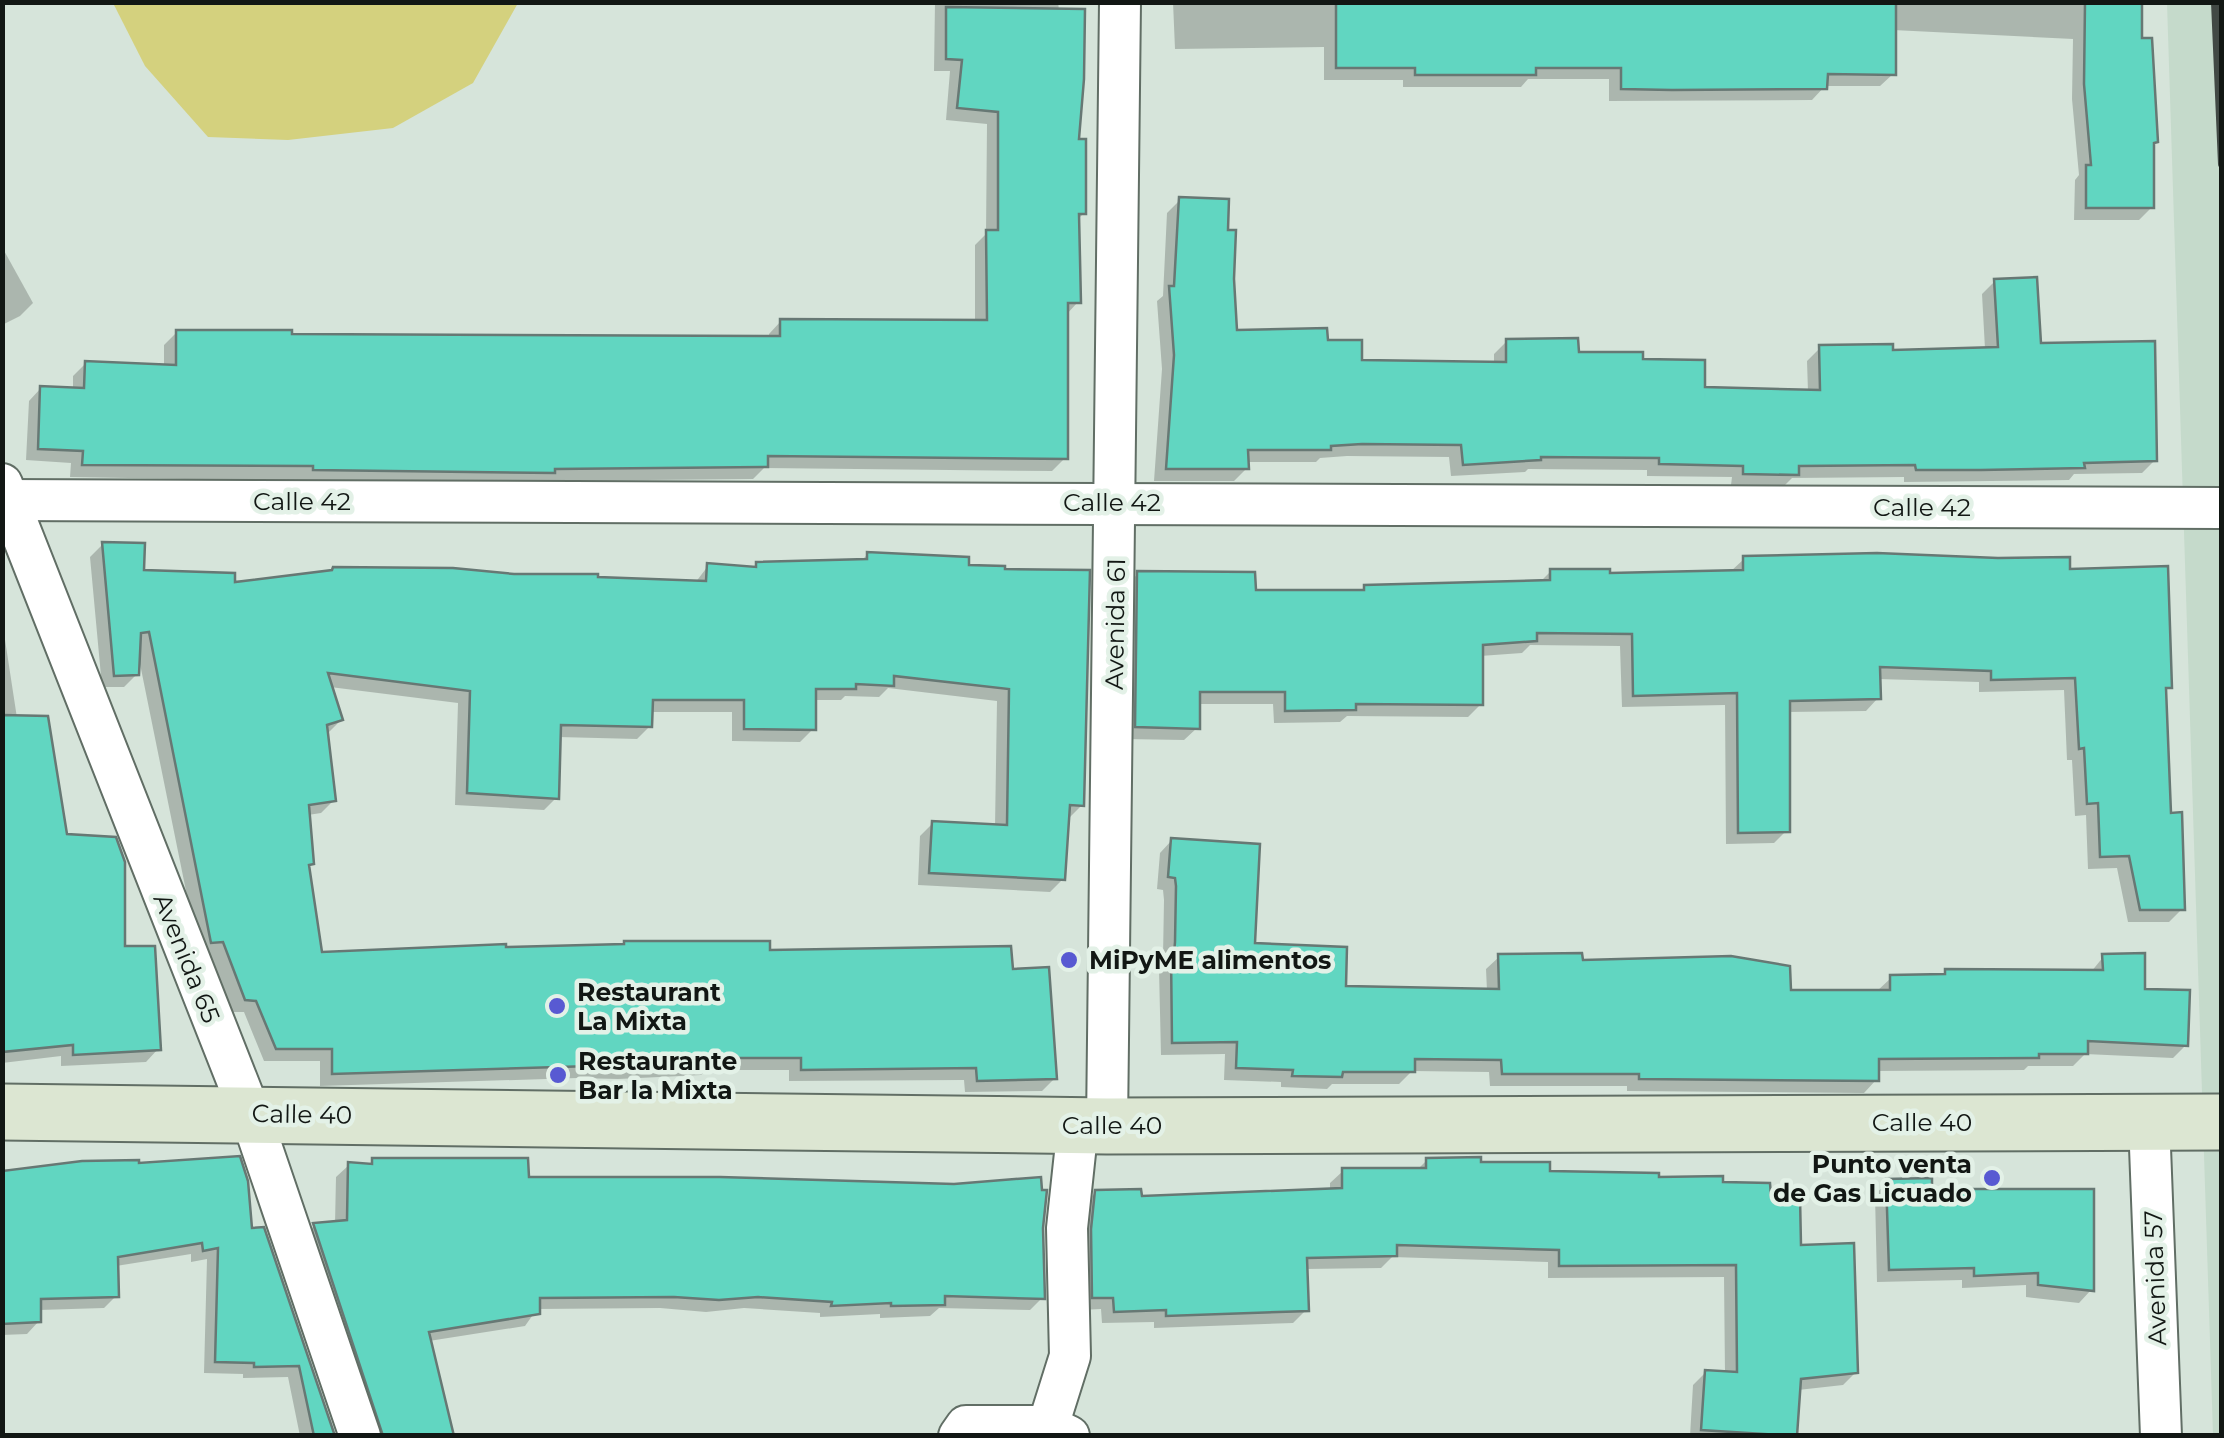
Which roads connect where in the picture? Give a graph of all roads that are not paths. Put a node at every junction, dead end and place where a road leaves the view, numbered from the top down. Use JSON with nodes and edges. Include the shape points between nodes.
{"nodes":[{"id":1,"x":1120,"y":2,"type":"edge"},
{"id":2,"x":5,"y":495,"type":"edge"},
{"id":3,"x":1117,"y":502,"type":"junction"},
{"id":4,"x":2222,"y":508,"type":"edge"},
{"id":5,"x":2,"y":1112,"type":"edge"},
{"id":6,"x":250,"y":1113,"type":"junction"},
{"id":7,"x":2149,"y":1121,"type":"junction"},
{"id":8,"x":2222,"y":1122,"type":"edge"},
{"id":9,"x":1093,"y":1125,"type":"junction"},
{"id":10,"x":1059,"y":1431,"type":"edge"},
{"id":11,"x":360,"y":1436,"type":"edge"},
{"id":12,"x":959,"y":1436,"type":"edge"},
{"id":13,"x":2161,"y":1436,"type":"edge"}],
"edges":[{"from":1,"to":3,"type":"street","name":"Avenida 61"},
{"from":2,"to":3,"type":"street","name":"Calle 42"},
{"from":2,"to":6,"type":"street","name":"Avenida 65"},
{"from":3,"to":4,"type":"street","name":"Calle 42"},
{"from":3,"to":9,"type":"street","name":"Avenida 61"},
{"from":5,"to":6,"type":"main road","name":"Calle 40"},
{"from":6,"to":9,"type":"main road","name":"Calle 40"},
{"from":6,"to":11,"type":"street","name":"Avenida 65"},
{"from":7,"to":8,"type":"main road","name":"Calle 40"},
{"from":7,"to":9,"type":"main road","name":"Calle 40"},
{"from":7,"to":13,"type":"street","name":"Avenida 57"},
{"from":9,"to":10,"type":"street","name":"Avenida 61","via":[[1066,1228],[1070,1356]]},
{"from":10,"to":12,"type":"street","via":[[966,1426]]}]}
